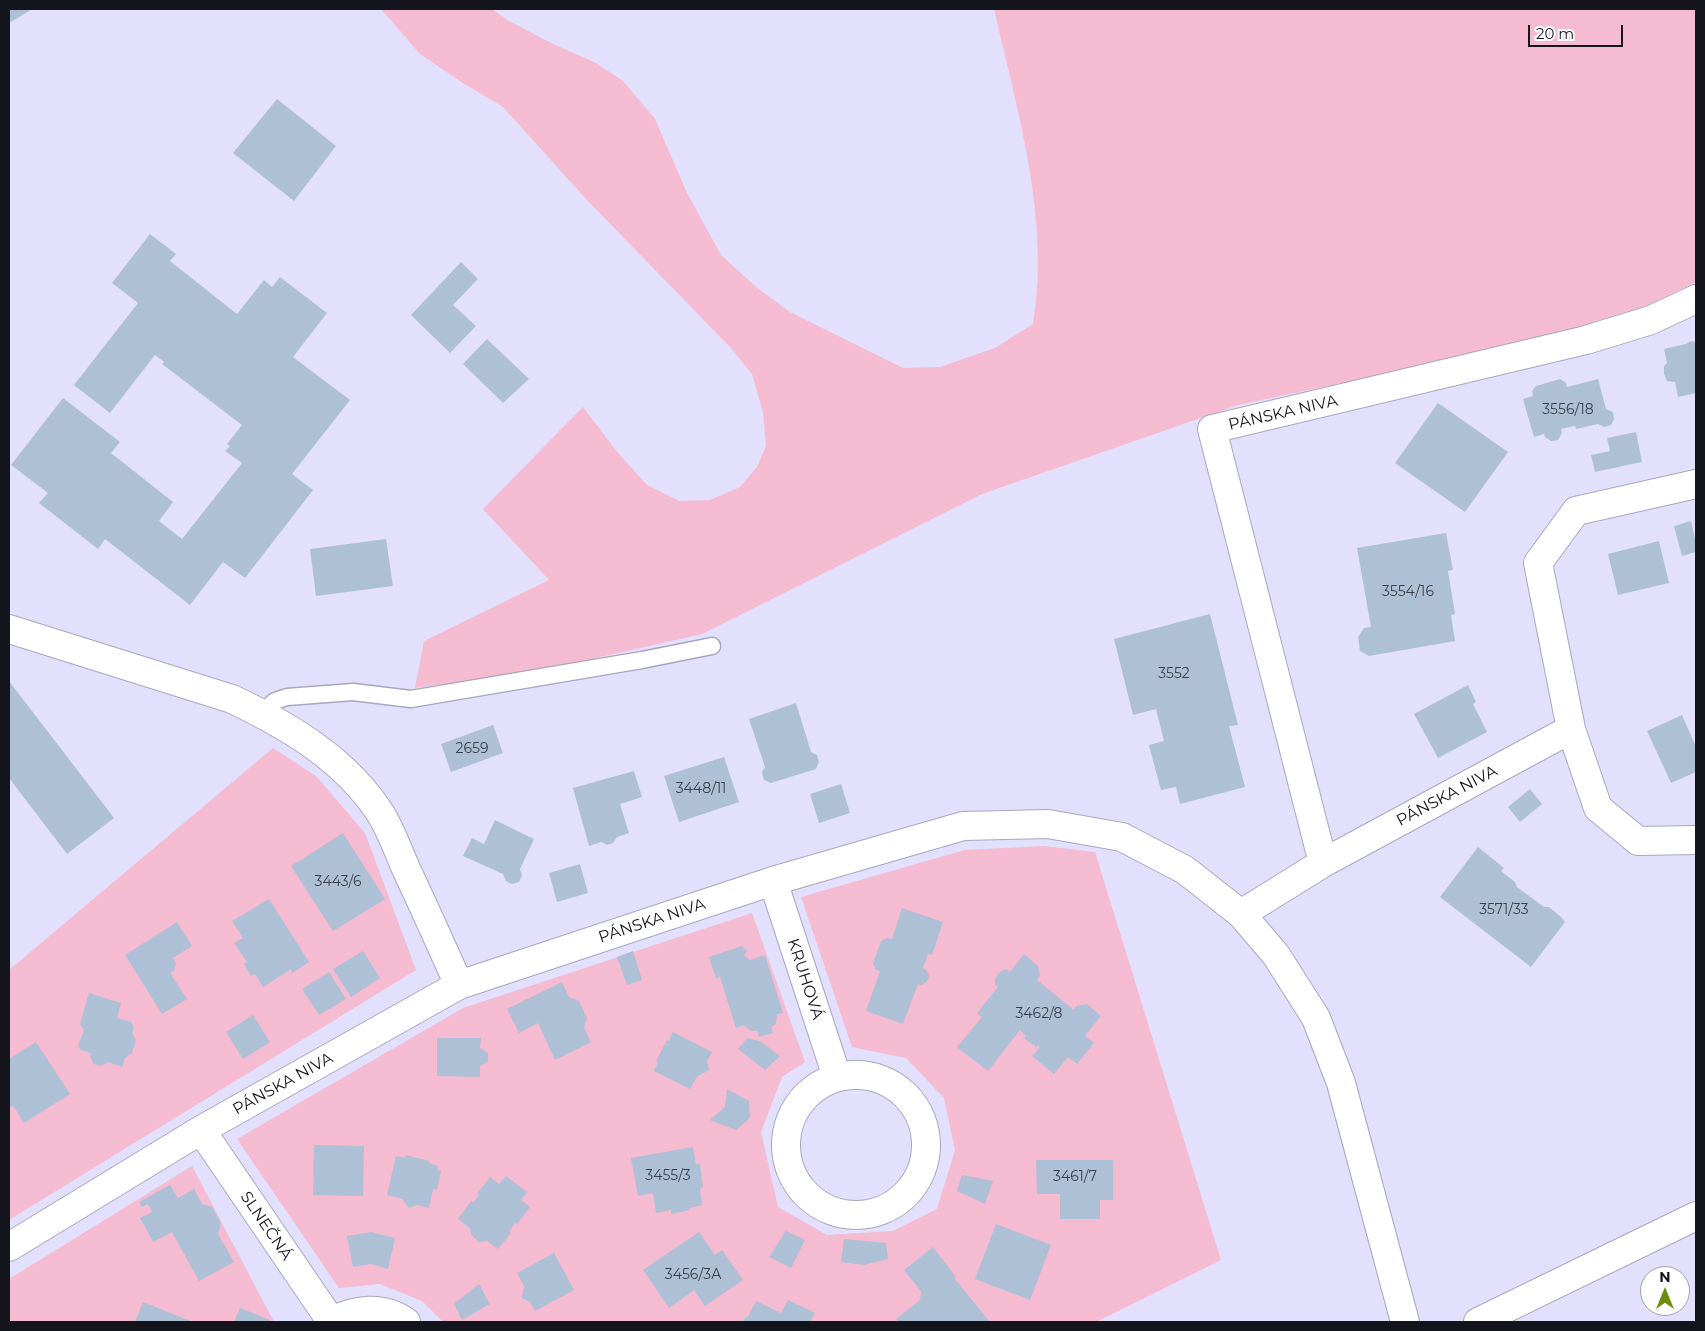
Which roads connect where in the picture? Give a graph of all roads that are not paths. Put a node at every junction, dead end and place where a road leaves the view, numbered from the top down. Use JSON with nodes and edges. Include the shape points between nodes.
{"nodes":[{"id":1,"x":1696,"y":299,"type":"edge"},
{"id":2,"x":1696,"y":484,"type":"edge"},
{"id":3,"x":9,"y":629,"type":"edge"},
{"id":4,"x":712,"y":646,"type":"dead end"},
{"id":5,"x":262,"y":713,"type":"junction"},
{"id":6,"x":1571,"y":729,"type":"junction"},
{"id":7,"x":1696,"y":840,"type":"edge"},
{"id":8,"x":1323,"y":863,"type":"junction"},
{"id":9,"x":773,"y":881,"type":"junction"},
{"id":10,"x":1241,"y":914,"type":"junction"},
{"id":11,"x":459,"y":985,"type":"junction"},
{"id":12,"x":837,"y":1077,"type":"junction"},
{"id":13,"x":201,"y":1130,"type":"junction"},
{"id":14,"x":1696,"y":1216,"type":"edge"},
{"id":15,"x":9,"y":1247,"type":"edge"},
{"id":16,"x":330,"y":1322,"type":"edge"},
{"id":17,"x":406,"y":1322,"type":"edge"},
{"id":18,"x":1406,"y":1322,"type":"edge"},
{"id":19,"x":1478,"y":1322,"type":"edge"}],
"edges":[{"from":1,"to":8,"type":"street","name":"PÁNSKA NIVA","via":[[1650,320],[1586,340],[1212,430]]},
{"from":2,"to":6,"type":"street","via":[[1576,511],[1538,563]]},
{"from":3,"to":5,"type":"street","via":[[232,699]]},
{"from":4,"to":5,"type":"lane","via":[[411,700],[353,692],[287,697],[274,700]]},
{"from":5,"to":11,"type":"street","via":[[336,763],[362,789],[382,817]]},
{"from":6,"to":7,"type":"street","via":[[1598,808],[1638,841]]},
{"from":6,"to":8,"type":"street","name":"PÁNSKA NIVA"},
{"from":8,"to":10,"type":"street","name":"PÁNSKA NIVA"},
{"from":9,"to":10,"type":"street","name":"PÁNSKA NIVA","via":[[963,826],[1048,824],[1122,837],[1185,870]]},
{"from":9,"to":11,"type":"street","name":"PÁNSKA NIVA"},
{"from":9,"to":12,"type":"street","name":"KRUHOVÁ"},
{"from":10,"to":18,"type":"street","via":[[1276,955],[1316,1018],[1341,1082]]},
{"from":11,"to":13,"type":"street","name":"PÁNSKA NIVA"},
{"from":12,"to":12,"type":"street","via":[[860,1074],[882,1079],[901,1090],[916,1107],[925,1128],[928,1150],[922,1172],[911,1191],[894,1206],[873,1214],[849,1216],[825,1209],[805,1195],[791,1174],[785,1151],[788,1127],[798,1105],[815,1087]]},
{"from":13,"to":15,"type":"street","name":"PÁNSKA NIVA"},
{"from":13,"to":16,"type":"street","name":"SLNEČNÁ"},
{"from":14,"to":19,"type":"street"},
{"from":16,"to":17,"type":"street","name":"SLNEČNÁ","via":[[352,1312],[376,1310]]}]}
